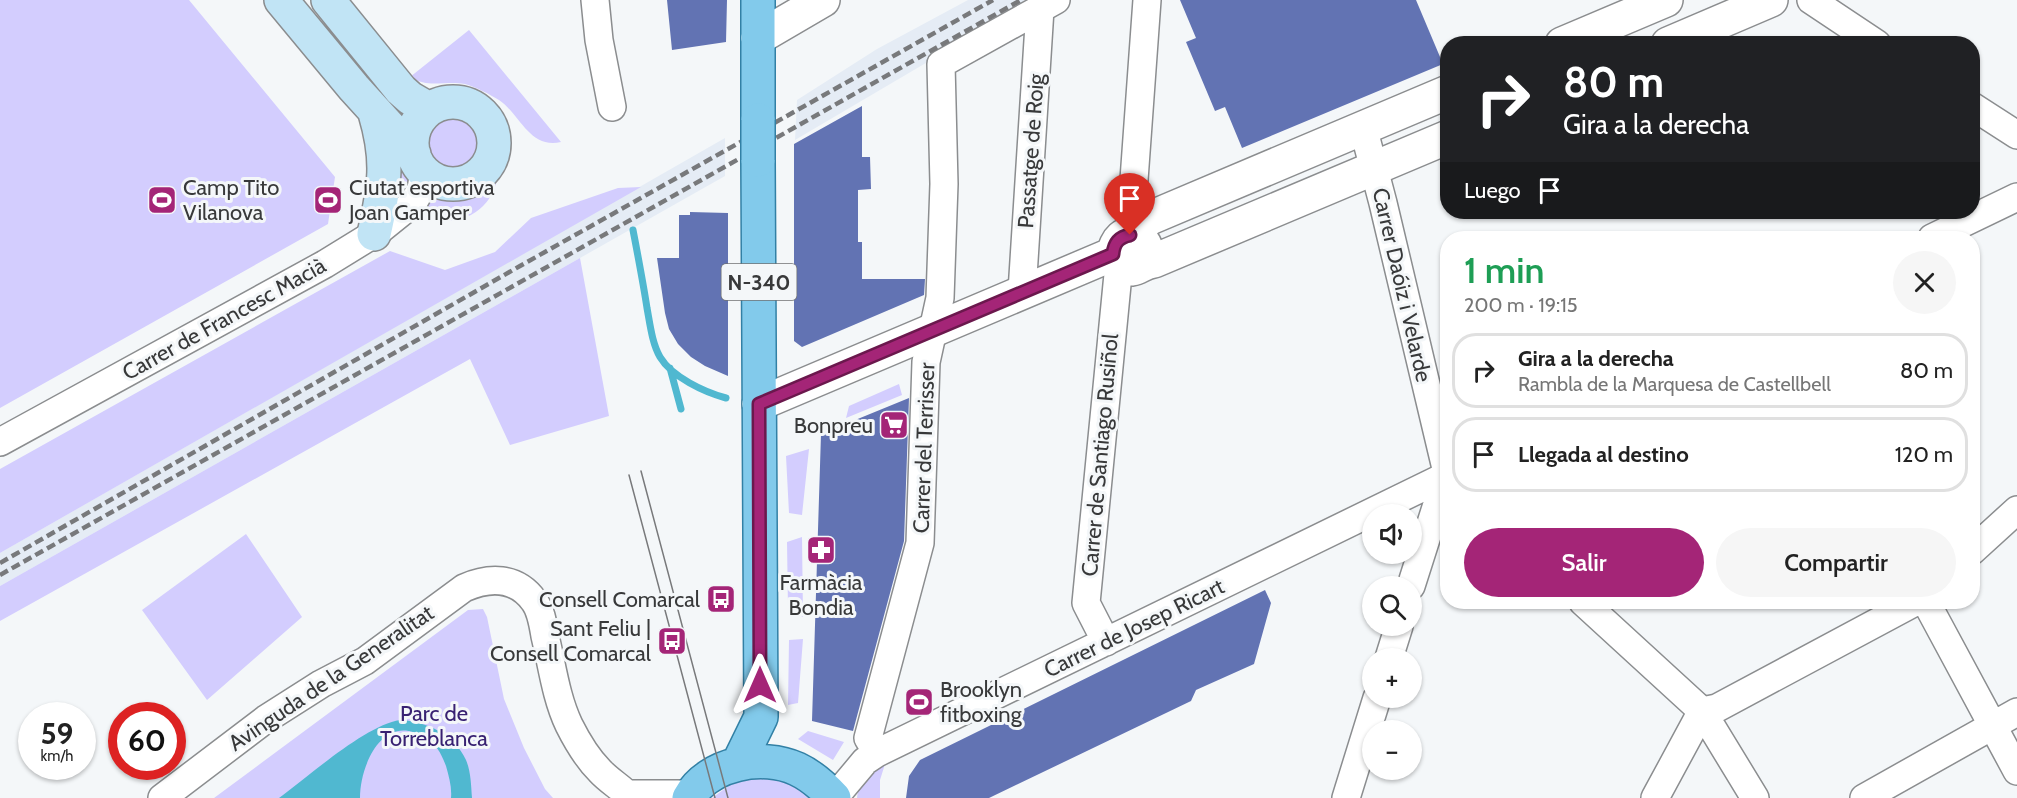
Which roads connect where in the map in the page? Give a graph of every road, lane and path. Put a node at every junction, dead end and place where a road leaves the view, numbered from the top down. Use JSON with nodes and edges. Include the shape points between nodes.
{"nodes":[{"id":1,"x":280,"y":0,"type":"edge"},
{"id":2,"x":328,"y":0,"type":"edge"},
{"id":3,"x":595,"y":0,"type":"edge"},
{"id":4,"x":758,"y":0,"type":"edge"},
{"id":5,"x":823,"y":0,"type":"edge"},
{"id":6,"x":1147,"y":0,"type":"edge"},
{"id":7,"x":1665,"y":0,"type":"edge"},
{"id":8,"x":1771,"y":0,"type":"edge"},
{"id":9,"x":1811,"y":0,"type":"edge"},
{"id":10,"x":1048,"y":4,"type":"edge"},
{"id":11,"x":1581,"y":36,"type":"edge"},
{"id":12,"x":1687,"y":36,"type":"edge"},
{"id":13,"x":1865,"y":36,"type":"edge"},
{"id":14,"x":758,"y":38,"type":"junction"},
{"id":15,"x":1440,"y":95,"type":"edge"},
{"id":16,"x":612,"y":107,"type":"dead end"},
{"id":17,"x":429,"y":109,"type":"junction"},
{"id":18,"x":374,"y":111,"type":"junction"},
{"id":19,"x":1980,"y":111,"type":"edge"},
{"id":20,"x":1363,"y":128,"type":"junction"},
{"id":21,"x":2017,"y":135,"type":"edge"},
{"id":22,"x":1440,"y":140,"type":"edge"},
{"id":23,"x":419,"y":163,"type":"junction"},
{"id":24,"x":1374,"y":168,"type":"junction"},
{"id":25,"x":2017,"y":197,"type":"edge"},
{"id":26,"x":1980,"y":215,"type":"edge"},
{"id":27,"x":1971,"y":219,"type":"edge"},
{"id":28,"x":1947,"y":231,"type":"edge"},
{"id":29,"x":374,"y":234,"type":"junction"},
{"id":30,"x":1128,"y":250,"type":"junction"},
{"id":31,"x":1022,"y":292,"type":"junction"},
{"id":32,"x":933,"y":330,"type":"junction"},
{"id":33,"x":759,"y":404,"type":"junction"},
{"id":34,"x":0,"y":442,"type":"edge"},
{"id":35,"x":1440,"y":446,"type":"edge"},
{"id":36,"x":1440,"y":479,"type":"edge"},
{"id":37,"x":1440,"y":497,"type":"edge"},
{"id":38,"x":2017,"y":510,"type":"edge"},
{"id":39,"x":1980,"y":544,"type":"edge"},
{"id":40,"x":1414,"y":576,"type":"edge"},
{"id":41,"x":1591,"y":609,"type":"edge"},
{"id":42,"x":1902,"y":609,"type":"edge"},
{"id":43,"x":1930,"y":609,"type":"edge"},
{"id":44,"x":1106,"y":642,"type":"junction"},
{"id":45,"x":1374,"y":708,"type":"edge"},
{"id":46,"x":1702,"y":711,"type":"junction"},
{"id":47,"x":2017,"y":712,"type":"edge"},
{"id":48,"x":761,"y":717,"type":"junction"},
{"id":49,"x":1993,"y":726,"type":"junction"},
{"id":50,"x":877,"y":753,"type":"junction"},
{"id":51,"x":738,"y":764,"type":"junction"},
{"id":52,"x":796,"y":768,"type":"junction"},
{"id":53,"x":2017,"y":771,"type":"edge"},
{"id":54,"x":629,"y":796,"type":"edge"},
{"id":55,"x":690,"y":796,"type":"edge"},
{"id":56,"x":162,"y":798,"type":"edge"},
{"id":57,"x":834,"y":798,"type":"edge"},
{"id":58,"x":1346,"y":798,"type":"edge"},
{"id":59,"x":1655,"y":798,"type":"edge"},
{"id":60,"x":1755,"y":798,"type":"edge"},
{"id":61,"x":1864,"y":798,"type":"edge"}],
"edges":[{"from":1,"to":18,"type":"main road"},
{"from":2,"to":17,"type":"main road","via":[[401,90]]},
{"from":3,"to":16,"type":"street"},
{"from":4,"to":14,"type":"main road","number":"N-340"},
{"from":5,"to":14,"type":"street"},
{"from":6,"to":30,"type":"street","name":"Carrer de Santiago Rusiñol"},
{"from":7,"to":11,"type":"street"},
{"from":8,"to":12,"type":"street"},
{"from":9,"to":13,"type":"street"},
{"from":10,"to":31,"type":"street","name":"Passatge de Roig"},
{"from":10,"to":32,"type":"street","name":"Carrer del Terrisser","via":[[941,64],[944,184],[940,298]]},
{"from":14,"to":33,"type":"main road","number":"N-340","bridge":true},
{"from":15,"to":20,"type":"street"},
{"from":17,"to":23,"type":"main road","via":[[413,133]]},
{"from":17,"to":23,"type":"main road","via":[[444,102],[468,104],[487,119],[495,142],[486,168],[463,183],[435,180]]},
{"from":18,"to":23,"type":"main road"},
{"from":18,"to":29,"type":"main road","via":[[386,162],[385,188]]},
{"from":19,"to":21,"type":"street"},
{"from":20,"to":24,"type":"street","name":"Carrer Daóiz i Velarde"},
{"from":20,"to":30,"type":"street","via":[[1150,218],[1141,225]]},
{"from":22,"to":24,"type":"street"},
{"from":23,"to":29,"type":"street","name":"Carrer de Francesc Macià","via":[[421,189],[413,203]]},
{"from":24,"to":30,"type":"street","via":[[1154,261]]},
{"from":24,"to":35,"type":"street","name":"Carrer Daóiz i Velarde"},
{"from":25,"to":26,"type":"street"},
{"from":27,"to":28,"type":"street"},
{"from":29,"to":34,"type":"street","name":"Carrer de Francesc Macià"},
{"from":30,"to":31,"type":"street"},
{"from":30,"to":44,"type":"street","name":"Carrer de Santiago Rusiñol","via":[[1086,603]]},
{"from":31,"to":32,"type":"street"},
{"from":32,"to":33,"type":"street"},
{"from":32,"to":50,"type":"street","name":"Carrer del Terrisser","via":[[926,362],[920,543],[868,738]]},
{"from":33,"to":48,"type":"main road","number":"N-340"},
{"from":36,"to":44,"type":"street","name":"Carrer de Josep Ricart"},
{"from":37,"to":40,"type":"street"},
{"from":38,"to":39,"type":"street"},
{"from":41,"to":46,"type":"street"},
{"from":42,"to":46,"type":"street","via":[[1717,708]]},
{"from":43,"to":49,"type":"street"},
{"from":44,"to":50,"type":"street","name":"Carrer de Josep Ricart"},
{"from":45,"to":58,"type":"street"},
{"from":46,"to":59,"type":"street"},
{"from":46,"to":60,"type":"street"},
{"from":47,"to":49,"type":"street"},
{"from":48,"to":51,"type":"main road","number":"N-340"},
{"from":48,"to":52,"type":"main road"},
{"from":49,"to":53,"type":"street"},
{"from":49,"to":61,"type":"street"},
{"from":50,"to":57,"type":"street","name":"Carrer de Josep Ricart","via":[[858,767]]},
{"from":51,"to":52,"type":"main road","via":[[759,761]]},
{"from":51,"to":55,"type":"main road","via":[[703,781]]},
{"from":52,"to":57,"type":"main road"},
{"from":54,"to":55,"type":"street","name":"Avinguda de la Generalitat"},
{"from":54,"to":56,"type":"street","name":"Avinguda de la Generalitat","via":[[599,770],[569,724],[535,602],[523,589],[497,579],[464,588],[365,661],[266,719]]}]}
